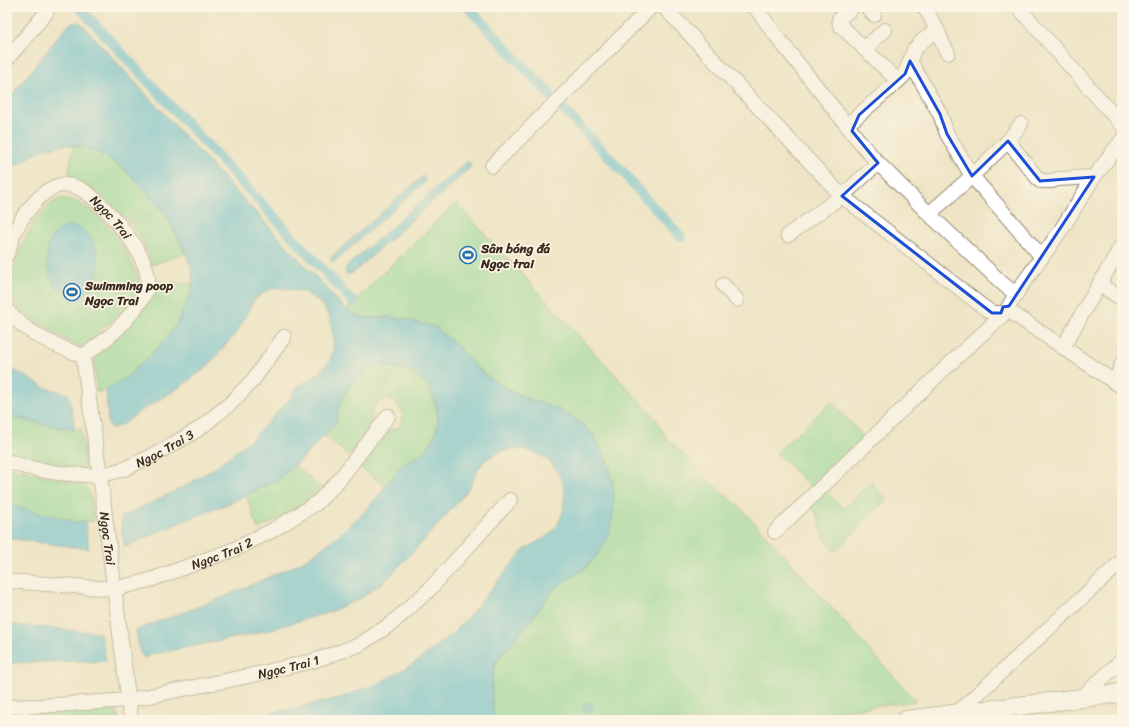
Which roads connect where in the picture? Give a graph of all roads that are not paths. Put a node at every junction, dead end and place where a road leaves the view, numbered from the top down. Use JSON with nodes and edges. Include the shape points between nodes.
{"nodes":[{"id":1,"x":48,"y":7,"type":"edge"},
{"id":2,"x":651,"y":7,"type":"edge"},
{"id":3,"x":664,"y":7,"type":"edge"},
{"id":4,"x":755,"y":7,"type":"edge"},
{"id":5,"x":853,"y":7,"type":"edge"},
{"id":6,"x":924,"y":7,"type":"edge"},
{"id":7,"x":1018,"y":7,"type":"edge"},
{"id":8,"x":885,"y":30,"type":"dead end"},
{"id":9,"x":937,"y":30,"type":"junction"},
{"id":10,"x":864,"y":49,"type":"junction"},
{"id":11,"x":948,"y":53,"type":"dead end"},
{"id":12,"x":7,"y":59,"type":"edge"},
{"id":13,"x":910,"y":61,"type":"junction"},
{"id":14,"x":898,"y":81,"type":"junction"},
{"id":15,"x":855,"y":122,"type":"junction"},
{"id":16,"x":1021,"y":124,"type":"dead end"},
{"id":17,"x":1122,"y":125,"type":"edge"},
{"id":18,"x":1122,"y":140,"type":"edge"},
{"id":19,"x":1008,"y":142,"type":"junction"},
{"id":20,"x":878,"y":163,"type":"junction"},
{"id":21,"x":492,"y":166,"type":"dead end"},
{"id":22,"x":972,"y":176,"type":"junction"},
{"id":23,"x":1094,"y":178,"type":"junction"},
{"id":24,"x":842,"y":196,"type":"junction"},
{"id":25,"x":929,"y":214,"type":"junction"},
{"id":26,"x":788,"y":235,"type":"dead end"},
{"id":27,"x":1122,"y":245,"type":"edge"},
{"id":28,"x":7,"y":254,"type":"edge"},
{"id":29,"x":1042,"y":257,"type":"junction"},
{"id":30,"x":1099,"y":284,"type":"junction"},
{"id":31,"x":723,"y":285,"type":"dead end"},
{"id":32,"x":1016,"y":294,"type":"junction"},
{"id":33,"x":1122,"y":299,"type":"edge"},
{"id":34,"x":737,"y":300,"type":"dead end"},
{"id":35,"x":7,"y":310,"type":"edge"},
{"id":36,"x":1007,"y":313,"type":"junction"},
{"id":37,"x":284,"y":337,"type":"dead end"},
{"id":38,"x":1063,"y":347,"type":"junction"},
{"id":39,"x":82,"y":356,"type":"junction"},
{"id":40,"x":1122,"y":364,"type":"edge"},
{"id":41,"x":1119,"y":385,"type":"edge"},
{"id":42,"x":388,"y":416,"type":"dead end"},
{"id":43,"x":7,"y":461,"type":"edge"},
{"id":44,"x":100,"y":476,"type":"junction"},
{"id":45,"x":510,"y":500,"type":"dead end"},
{"id":46,"x":775,"y":532,"type":"dead end"},
{"id":47,"x":1122,"y":561,"type":"edge"},
{"id":48,"x":7,"y":581,"type":"edge"},
{"id":49,"x":114,"y":589,"type":"junction"},
{"id":50,"x":1122,"y":660,"type":"edge"},
{"id":51,"x":1122,"y":693,"type":"edge"},
{"id":52,"x":1080,"y":699,"type":"junction"},
{"id":53,"x":129,"y":700,"type":"junction"},
{"id":54,"x":7,"y":707,"type":"edge"},
{"id":55,"x":957,"y":713,"type":"junction"},
{"id":56,"x":131,"y":720,"type":"edge"},
{"id":57,"x":906,"y":720,"type":"edge"}],
"edges":[{"from":1,"to":12,"type":"street","via":[[46,13]]},
{"from":2,"to":21,"type":"street"},
{"from":3,"to":24,"type":"street"},
{"from":4,"to":15,"type":"street","via":[[774,33]]},
{"from":5,"to":10,"type":"street","via":[[839,19],[840,25]]},
{"from":6,"to":9,"type":"street"},
{"from":7,"to":17,"type":"street"},
{"from":8,"to":10,"type":"street"},
{"from":9,"to":11,"type":"street","via":[[942,46]]},
{"from":9,"to":13,"type":"street","via":[[914,50]]},
{"from":10,"to":14,"type":"street"},
{"from":13,"to":14,"type":"street","via":[[905,74]]},
{"from":13,"to":22,"type":"street","via":[[940,114],[947,134]]},
{"from":14,"to":15,"type":"street"},
{"from":15,"to":20,"type":"street"},
{"from":16,"to":19,"type":"street"},
{"from":18,"to":23,"type":"street"},
{"from":19,"to":22,"type":"street"},
{"from":19,"to":23,"type":"street","via":[[1040,181],[1052,181],[1057,178]]},
{"from":20,"to":24,"type":"street"},
{"from":20,"to":25,"type":"street"},
{"from":22,"to":25,"type":"street"},
{"from":22,"to":29,"type":"street"},
{"from":23,"to":29,"type":"street"},
{"from":24,"to":26,"type":"street"},
{"from":24,"to":36,"type":"street","via":[[990,312]]},
{"from":25,"to":32,"type":"street"},
{"from":27,"to":30,"type":"street"},
{"from":28,"to":39,"type":"street","name":"Ngọc Trai","via":[[16,230],[36,200],[53,187],[63,185],[83,190],[98,201],[129,237],[146,269],[147,288],[142,300],[125,322]]},
{"from":29,"to":32,"type":"street"},
{"from":30,"to":33,"type":"street"},
{"from":30,"to":38,"type":"street"},
{"from":31,"to":34,"type":"street"},
{"from":32,"to":36,"type":"street"},
{"from":35,"to":39,"type":"street","via":[[28,330]]},
{"from":36,"to":38,"type":"street"},
{"from":36,"to":46,"type":"street","via":[[948,365]]},
{"from":37,"to":44,"type":"street","name":"Ngọc Trai 3","via":[[253,380],[231,403],[199,429],[158,453],[124,469]]},
{"from":38,"to":41,"type":"street"},
{"from":39,"to":44,"type":"street","name":"Ngọc Trai"},
{"from":40,"to":41,"type":"street"},
{"from":42,"to":49,"type":"street","name":"Ngọc Trai 2","via":[[340,479],[323,497],[303,512],[234,549],[150,580]]},
{"from":43,"to":44,"type":"street","name":"Ngọc Trai 3","via":[[59,473]]},
{"from":44,"to":49,"type":"street","name":"Ngọc Trai"},
{"from":45,"to":53,"type":"street","name":"Ngọc Trai 1","via":[[429,590],[391,624],[359,645],[313,661]]},
{"from":47,"to":55,"type":"street"},
{"from":48,"to":49,"type":"street","name":"Ngọc Trai 2"},
{"from":49,"to":53,"type":"street","name":"Ngọc Trai"},
{"from":50,"to":52,"type":"street"},
{"from":51,"to":52,"type":"main road"},
{"from":52,"to":55,"type":"main road"},
{"from":53,"to":54,"type":"street","name":"Ngọc Trai 1"},
{"from":53,"to":56,"type":"street","name":"Ngọc Trai"},
{"from":55,"to":57,"type":"main road"}]}
